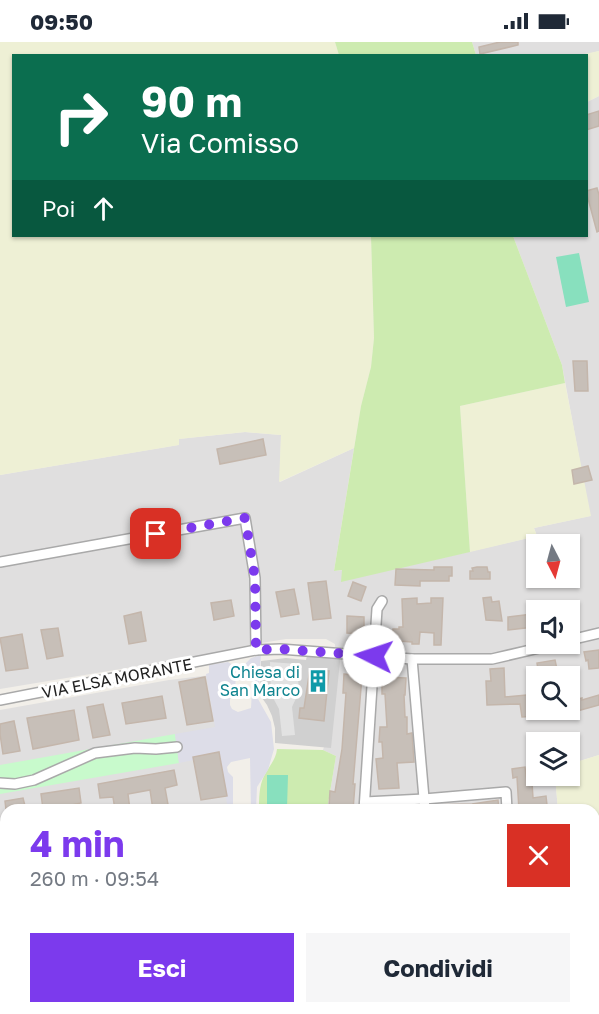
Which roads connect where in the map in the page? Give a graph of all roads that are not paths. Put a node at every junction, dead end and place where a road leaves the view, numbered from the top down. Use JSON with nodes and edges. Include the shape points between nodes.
{"nodes":[{"id":1,"x":0,"y":562,"type":"edge"},
{"id":2,"x":382,"y":601,"type":"dead end"},
{"id":3,"x":599,"y":633,"type":"edge"},
{"id":4,"x":580,"y":638,"type":"edge"},
{"id":5,"x":256,"y":650,"type":"junction"},
{"id":6,"x":526,"y":651,"type":"edge"},
{"id":7,"x":374,"y":656,"type":"junction"},
{"id":8,"x":412,"y":659,"type":"junction"},
{"id":9,"x":0,"y":700,"type":"edge"},
{"id":10,"x":177,"y":747,"type":"dead end"},
{"id":11,"x":0,"y":783,"type":"edge"},
{"id":12,"x":424,"y":799,"type":"junction"},
{"id":13,"x":364,"y":804,"type":"edge"},
{"id":14,"x":381,"y":804,"type":"edge"},
{"id":15,"x":424,"y":804,"type":"edge"},
{"id":16,"x":507,"y":804,"type":"edge"}],
"edges":[{"from":1,"to":5,"type":"street","via":[[245,518],[255,578]]},
{"from":2,"to":7,"type":"street","via":[[377,609]]},
{"from":3,"to":4,"type":"street"},
{"from":5,"to":7,"type":"street","name":"VIA ELSA MORANTE"},
{"from":5,"to":9,"type":"street","name":"VIA ELSA MORANTE"},
{"from":6,"to":8,"type":"street","name":"VIA ELSA MORANTE","via":[[492,659]]},
{"from":7,"to":8,"type":"street","name":"VIA ELSA MORANTE"},
{"from":7,"to":13,"type":"street"},
{"from":8,"to":12,"type":"street"},
{"from":10,"to":11,"type":"street","via":[[95,753],[34,780]]},
{"from":12,"to":14,"type":"street"},
{"from":12,"to":15,"type":"street"},
{"from":12,"to":16,"type":"street","via":[[506,792]]}]}
